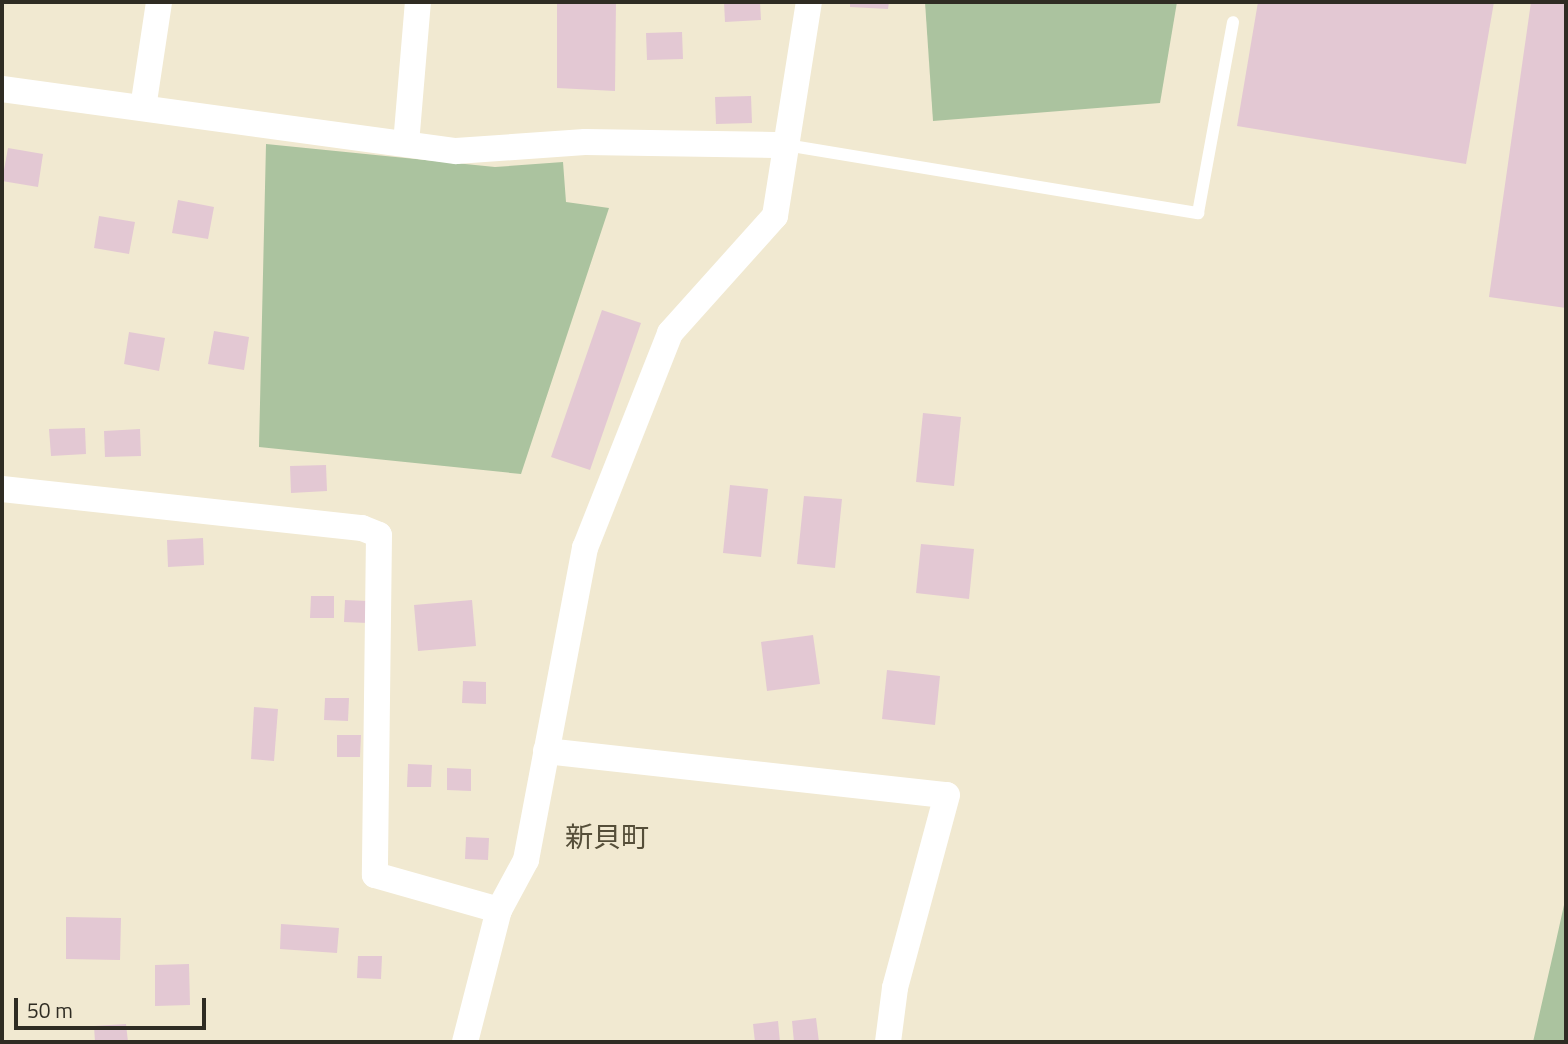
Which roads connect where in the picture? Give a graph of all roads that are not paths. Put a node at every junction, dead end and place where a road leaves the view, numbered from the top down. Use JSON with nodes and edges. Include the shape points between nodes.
{"nodes":[{"id":1,"x":159,"y":2,"type":"edge"},
{"id":2,"x":418,"y":2,"type":"edge"},
{"id":3,"x":809,"y":2,"type":"edge"},
{"id":4,"x":1233,"y":22,"type":"dead end"},
{"id":5,"x":2,"y":89,"type":"edge"},
{"id":6,"x":143,"y":108,"type":"junction"},
{"id":7,"x":405,"y":144,"type":"junction"},
{"id":8,"x":786,"y":145,"type":"junction"},
{"id":9,"x":2,"y":489,"type":"edge"},
{"id":10,"x":546,"y":751,"type":"junction"},
{"id":11,"x":499,"y":910,"type":"junction"},
{"id":12,"x":465,"y":1042,"type":"edge"},
{"id":13,"x":888,"y":1042,"type":"edge"}],
"edges":[{"from":1,"to":6,"type":"street"},
{"from":2,"to":7,"type":"street"},
{"from":3,"to":8,"type":"street"},
{"from":4,"to":8,"type":"lane","via":[[1198,213]]},
{"from":5,"to":6,"type":"street"},
{"from":6,"to":7,"type":"street"},
{"from":7,"to":8,"type":"street","via":[[456,151],[585,142]]},
{"from":8,"to":10,"type":"street","via":[[775,216],[670,333],[665,345],[585,548]]},
{"from":9,"to":11,"type":"street","via":[[362,528],[379,536],[374,875]]},
{"from":10,"to":11,"type":"street","via":[[526,860]]},
{"from":10,"to":13,"type":"street","via":[[947,795],[895,988]]},
{"from":11,"to":12,"type":"street"}]}
